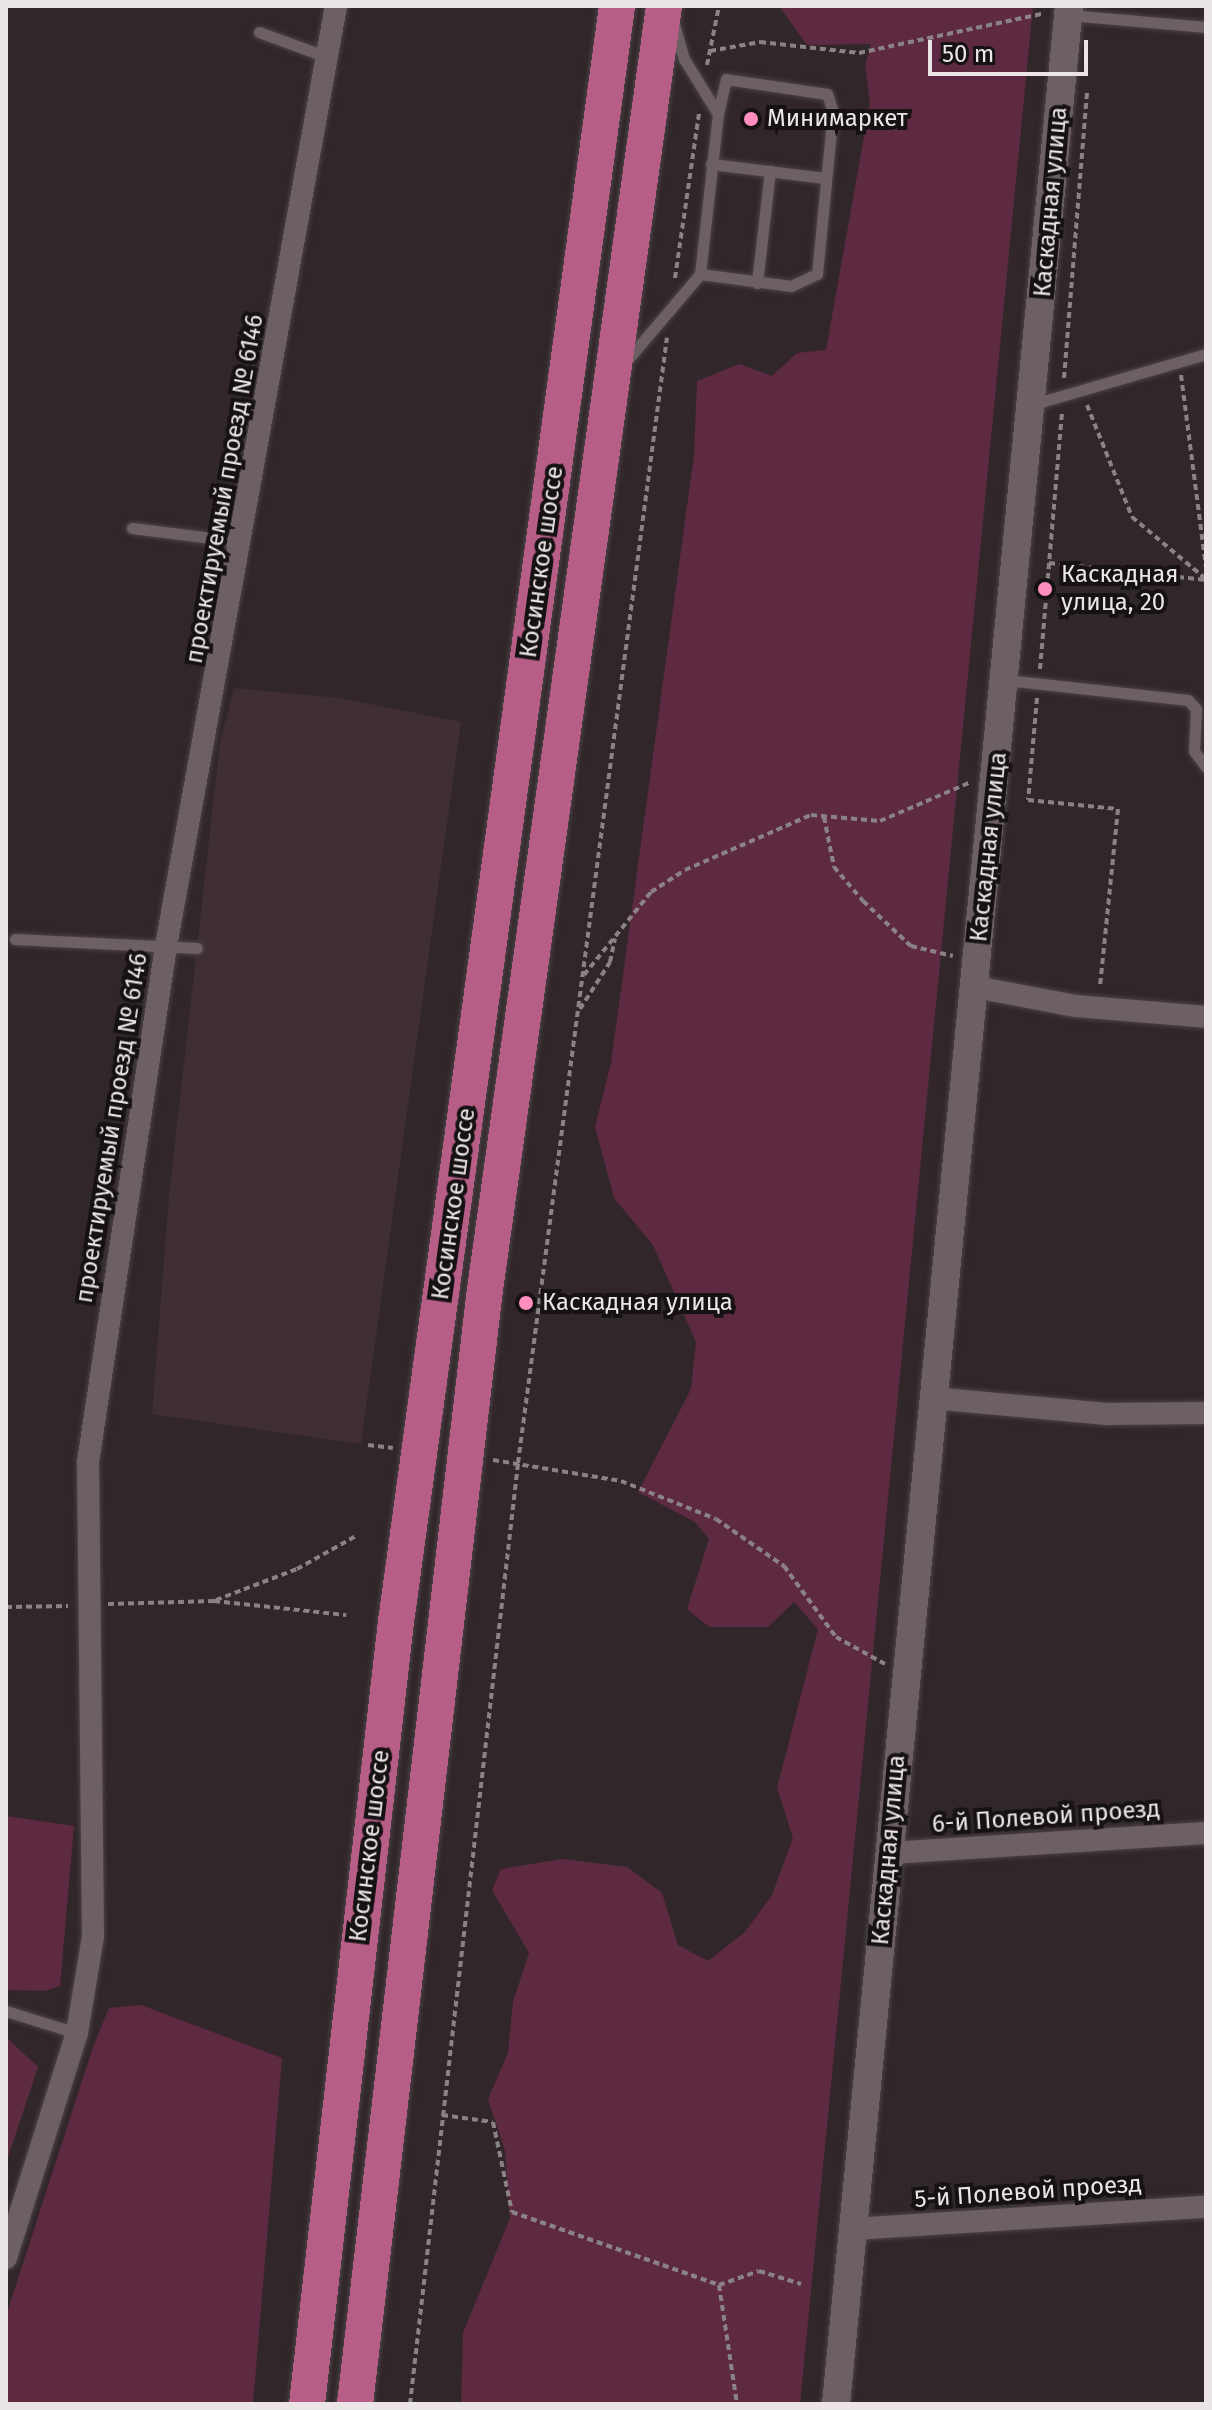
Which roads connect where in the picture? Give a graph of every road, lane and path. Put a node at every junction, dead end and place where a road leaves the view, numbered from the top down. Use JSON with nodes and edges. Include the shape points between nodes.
{"nodes":[{"id":1,"x":336,"y":6,"type":"edge"},
{"id":2,"x":617,"y":6,"type":"edge"},
{"id":3,"x":667,"y":6,"type":"edge"},
{"id":4,"x":719,"y":6,"type":"edge"},
{"id":5,"x":1063,"y":11,"type":"edge"},
{"id":6,"x":1206,"y":27,"type":"edge"},
{"id":7,"x":259,"y":32,"type":"dead end"},
{"id":8,"x":710,"y":51,"type":"junction"},
{"id":9,"x":327,"y":57,"type":"junction"},
{"id":10,"x":1088,"y":80,"type":"dead end"},
{"id":11,"x":703,"y":91,"type":"junction"},
{"id":12,"x":718,"y":114,"type":"junction"},
{"id":13,"x":711,"y":164,"type":"junction"},
{"id":14,"x":770,"y":171,"type":"junction"},
{"id":15,"x":825,"y":178,"type":"junction"},
{"id":16,"x":700,"y":274,"type":"junction"},
{"id":17,"x":757,"y":283,"type":"junction"},
{"id":18,"x":670,"y":312,"type":"junction"},
{"id":19,"x":1206,"y":354,"type":"edge"},
{"id":20,"x":1180,"y":362,"type":"junction"},
{"id":21,"x":614,"y":389,"type":"junction"},
{"id":22,"x":1082,"y":392,"type":"junction"},
{"id":23,"x":1063,"y":398,"type":"junction"},
{"id":24,"x":1034,"y":404,"type":"junction"},
{"id":25,"x":132,"y":528,"type":"dead end"},
{"id":26,"x":244,"y":543,"type":"junction"},
{"id":27,"x":1049,"y":563,"type":"junction"},
{"id":28,"x":1206,"y":567,"type":"edge"},
{"id":29,"x":1206,"y":580,"type":"edge"},
{"id":30,"x":1006,"y":680,"type":"junction"},
{"id":31,"x":1038,"y":683,"type":"junction"},
{"id":32,"x":1206,"y":767,"type":"edge"},
{"id":33,"x":981,"y":781,"type":"dead end"},
{"id":34,"x":824,"y":817,"type":"junction"},
{"id":35,"x":616,"y":936,"type":"junction"},
{"id":36,"x":15,"y":939,"type":"dead end"},
{"id":37,"x":166,"y":946,"type":"junction"},
{"id":38,"x":197,"y":948,"type":"dead end"},
{"id":39,"x":961,"y":958,"type":"dead end"},
{"id":40,"x":583,"y":977,"type":"junction"},
{"id":41,"x":975,"y":987,"type":"junction"},
{"id":42,"x":1098,"y":1009,"type":"junction"},
{"id":43,"x":578,"y":1011,"type":"junction"},
{"id":44,"x":1206,"y":1017,"type":"edge"},
{"id":45,"x":931,"y":1398,"type":"junction"},
{"id":46,"x":1206,"y":1413,"type":"edge"},
{"id":47,"x":518,"y":1463,"type":"junction"},
{"id":48,"x":356,"y":1536,"type":"dead end"},
{"id":49,"x":214,"y":1601,"type":"junction"},
{"id":50,"x":102,"y":1605,"type":"dead end"},
{"id":51,"x":75,"y":1606,"type":"dead end"},
{"id":52,"x":6,"y":1607,"type":"edge"},
{"id":53,"x":346,"y":1615,"type":"dead end"},
{"id":54,"x":905,"y":1676,"type":"junction"},
{"id":55,"x":1206,"y":1833,"type":"edge"},
{"id":56,"x":889,"y":1853,"type":"junction"},
{"id":57,"x":6,"y":2011,"type":"edge"},
{"id":58,"x":77,"y":2033,"type":"junction"},
{"id":59,"x":442,"y":2115,"type":"junction"},
{"id":60,"x":1206,"y":2207,"type":"edge"},
{"id":61,"x":852,"y":2229,"type":"junction"},
{"id":62,"x":6,"y":2258,"type":"edge"},
{"id":63,"x":801,"y":2284,"type":"dead end"},
{"id":64,"x":719,"y":2285,"type":"junction"},
{"id":65,"x":307,"y":2404,"type":"edge"},
{"id":66,"x":355,"y":2404,"type":"edge"},
{"id":67,"x":410,"y":2404,"type":"edge"},
{"id":68,"x":737,"y":2404,"type":"edge"},
{"id":69,"x":836,"y":2404,"type":"edge"}],
"edges":[{"from":1,"to":9,"type":"street","name":"проектируемый проезд № 6146"},
{"from":2,"to":65,"type":"highway","name":"Косинское шоссе","via":[[396,1622]]},
{"from":3,"to":11,"type":"lane","via":[[684,59]]},
{"from":3,"to":21,"type":"highway","name":"Косинское шоссе"},
{"from":4,"to":8,"type":"path"},
{"from":5,"to":6,"type":"lane"},
{"from":5,"to":8,"type":"path","via":[[859,53],[760,42]]},
{"from":5,"to":24,"type":"street","name":"Каскадная улица"},
{"from":7,"to":9,"type":"lane"},
{"from":8,"to":11,"type":"path"},
{"from":9,"to":26,"type":"street","name":"проектируемый проезд № 6146"},
{"from":10,"to":23,"type":"path"},
{"from":11,"to":12,"type":"lane"},
{"from":11,"to":18,"type":"path"},
{"from":12,"to":13,"type":"lane"},
{"from":12,"to":15,"type":"lane","via":[[726,79],[827,94],[833,112]]},
{"from":13,"to":14,"type":"lane"},
{"from":13,"to":16,"type":"lane"},
{"from":14,"to":15,"type":"lane"},
{"from":14,"to":17,"type":"lane"},
{"from":15,"to":17,"type":"lane","via":[[817,274],[791,286]]},
{"from":16,"to":17,"type":"lane"},
{"from":16,"to":18,"type":"lane"},
{"from":18,"to":21,"type":"lane","via":[[633,348]]},
{"from":18,"to":40,"type":"path"},
{"from":19,"to":20,"type":"lane"},
{"from":20,"to":22,"type":"lane"},
{"from":20,"to":28,"type":"path"},
{"from":21,"to":66,"type":"highway","name":"Косинское шоссе","via":[[484,1297]]},
{"from":22,"to":23,"type":"lane"},
{"from":22,"to":29,"type":"path","via":[[1132,517]]},
{"from":23,"to":24,"type":"lane"},
{"from":23,"to":27,"type":"path"},
{"from":24,"to":30,"type":"street","name":"Каскадная улица"},
{"from":25,"to":26,"type":"lane"},
{"from":26,"to":37,"type":"street","name":"проектируемый проезд № 6146"},
{"from":27,"to":29,"type":"path"},
{"from":27,"to":31,"type":"path"},
{"from":30,"to":31,"type":"lane"},
{"from":30,"to":41,"type":"street","name":"Каскадная улица"},
{"from":31,"to":32,"type":"lane","via":[[1188,700],[1196,709],[1194,751]]},
{"from":31,"to":42,"type":"path","via":[[1028,800],[1118,809]]},
{"from":33,"to":34,"type":"path","via":[[938,791],[880,821]]},
{"from":34,"to":35,"type":"path","via":[[759,833],[685,870],[651,892]]},
{"from":34,"to":39,"type":"path","via":[[834,867],[863,901],[911,946]]},
{"from":35,"to":40,"type":"path"},
{"from":35,"to":43,"type":"path","via":[[610,962]]},
{"from":36,"to":37,"type":"lane"},
{"from":37,"to":38,"type":"lane"},
{"from":37,"to":58,"type":"street","name":"проектируемый проезд № 6146","via":[[88,1462],[93,1936]]},
{"from":40,"to":43,"type":"path"},
{"from":41,"to":42,"type":"street"},
{"from":41,"to":45,"type":"street","name":"Каскадная улица"},
{"from":42,"to":44,"type":"street"},
{"from":43,"to":47,"type":"path"},
{"from":45,"to":46,"type":"street","via":[[1107,1414]]},
{"from":45,"to":54,"type":"street","name":"Каскадная улица"},
{"from":47,"to":54,"type":"path","via":[[621,1481],[757,1541],[836,1637]]},
{"from":47,"to":59,"type":"path"},
{"from":48,"to":49,"type":"path","via":[[297,1569]]},
{"from":49,"to":50,"type":"path"},
{"from":49,"to":53,"type":"path"},
{"from":51,"to":52,"type":"path"},
{"from":54,"to":56,"type":"street","name":"Каскадная улица"},
{"from":55,"to":56,"type":"street","name":"6-й Полевой проезд"},
{"from":56,"to":61,"type":"street","name":"Каскадная улица"},
{"from":57,"to":58,"type":"lane"},
{"from":58,"to":62,"type":"street","name":"проектируемый проезд № 6146"},
{"from":59,"to":64,"type":"path","via":[[493,2122],[512,2212]]},
{"from":59,"to":67,"type":"path"},
{"from":60,"to":61,"type":"street","name":"5-й Полевой проезд"},
{"from":61,"to":69,"type":"street","name":"Каскадная улица"},
{"from":63,"to":64,"type":"path","via":[[759,2271]]},
{"from":64,"to":68,"type":"path"}]}
